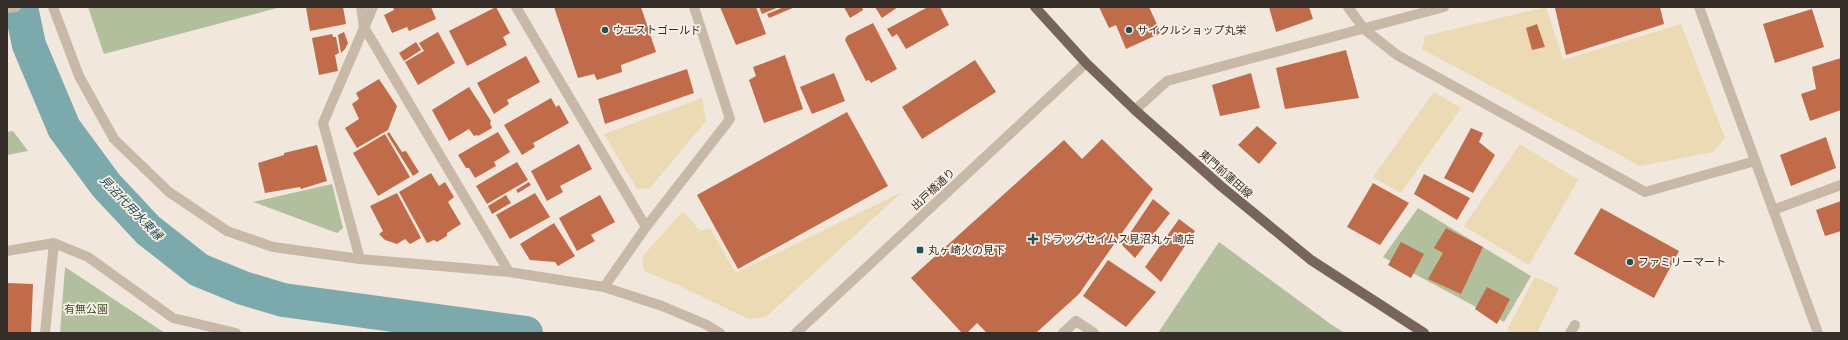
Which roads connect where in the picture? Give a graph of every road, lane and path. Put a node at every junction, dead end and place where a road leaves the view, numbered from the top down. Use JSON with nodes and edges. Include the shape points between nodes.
{"nodes":[{"id":1,"x":16,"y":7,"type":"edge"},
{"id":2,"x":53,"y":7,"type":"edge"},
{"id":3,"x":361,"y":7,"type":"edge"},
{"id":4,"x":373,"y":7,"type":"edge"},
{"id":5,"x":516,"y":7,"type":"edge"},
{"id":6,"x":694,"y":7,"type":"edge"},
{"id":7,"x":1035,"y":7,"type":"edge"},
{"id":8,"x":1348,"y":7,"type":"edge"},
{"id":9,"x":1444,"y":7,"type":"edge"},
{"id":10,"x":1699,"y":7,"type":"edge"},
{"id":11,"x":7,"y":8,"type":"edge"},
{"id":12,"x":364,"y":27,"type":"junction"},
{"id":13,"x":1364,"y":29,"type":"junction"},
{"id":14,"x":1086,"y":63,"type":"junction"},
{"id":15,"x":1135,"y":110,"type":"junction"},
{"id":16,"x":1755,"y":161,"type":"junction"},
{"id":17,"x":1841,"y":185,"type":"edge"},
{"id":18,"x":1773,"y":210,"type":"junction"},
{"id":19,"x":646,"y":227,"type":"junction"},
{"id":20,"x":54,"y":243,"type":"junction"},
{"id":21,"x":7,"y":251,"type":"edge"},
{"id":22,"x":360,"y":259,"type":"junction"},
{"id":23,"x":509,"y":272,"type":"junction"},
{"id":24,"x":604,"y":287,"type":"junction"},
{"id":25,"x":45,"y":333,"type":"edge"},
{"id":26,"x":236,"y":333,"type":"edge"},
{"id":27,"x":720,"y":333,"type":"edge"},
{"id":28,"x":796,"y":333,"type":"edge"},
{"id":29,"x":1063,"y":333,"type":"edge"},
{"id":30,"x":1094,"y":333,"type":"edge"},
{"id":31,"x":1424,"y":333,"type":"edge"},
{"id":32,"x":1818,"y":333,"type":"edge"}],
"edges":[{"from":1,"to":11,"type":"street"},
{"from":2,"to":22,"type":"street","via":[[79,76],[114,139],[168,192],[227,231],[273,247]]},
{"from":3,"to":12,"type":"street"},
{"from":4,"to":12,"type":"street"},
{"from":5,"to":19,"type":"street"},
{"from":6,"to":19,"type":"street","via":[[730,120]]},
{"from":7,"to":14,"type":"main road","name":"東門前蓮田線"},
{"from":8,"to":13,"type":"street"},
{"from":9,"to":13,"type":"street"},
{"from":10,"to":16,"type":"street"},
{"from":12,"to":22,"type":"street","via":[[323,123]]},
{"from":12,"to":23,"type":"street"},
{"from":13,"to":15,"type":"street","via":[[1167,81]]},
{"from":13,"to":16,"type":"street","via":[[1397,55],[1645,192]]},
{"from":14,"to":15,"type":"main road","name":"東門前蓮田線"},
{"from":14,"to":28,"type":"street","name":"出戸橋通り"},
{"from":15,"to":31,"type":"main road","name":"東門前蓮田線","via":[[1222,187],[1311,260]]},
{"from":16,"to":18,"type":"street"},
{"from":17,"to":18,"type":"street"},
{"from":18,"to":32,"type":"street"},
{"from":19,"to":24,"type":"street"},
{"from":20,"to":21,"type":"street"},
{"from":20,"to":25,"type":"street"},
{"from":20,"to":26,"type":"street","via":[[88,257],[173,318]]},
{"from":22,"to":23,"type":"street"},
{"from":23,"to":24,"type":"street"},
{"from":24,"to":27,"type":"street","via":[[662,306]]},
{"from":29,"to":30,"type":"street","via":[[1076,321]]}]}
